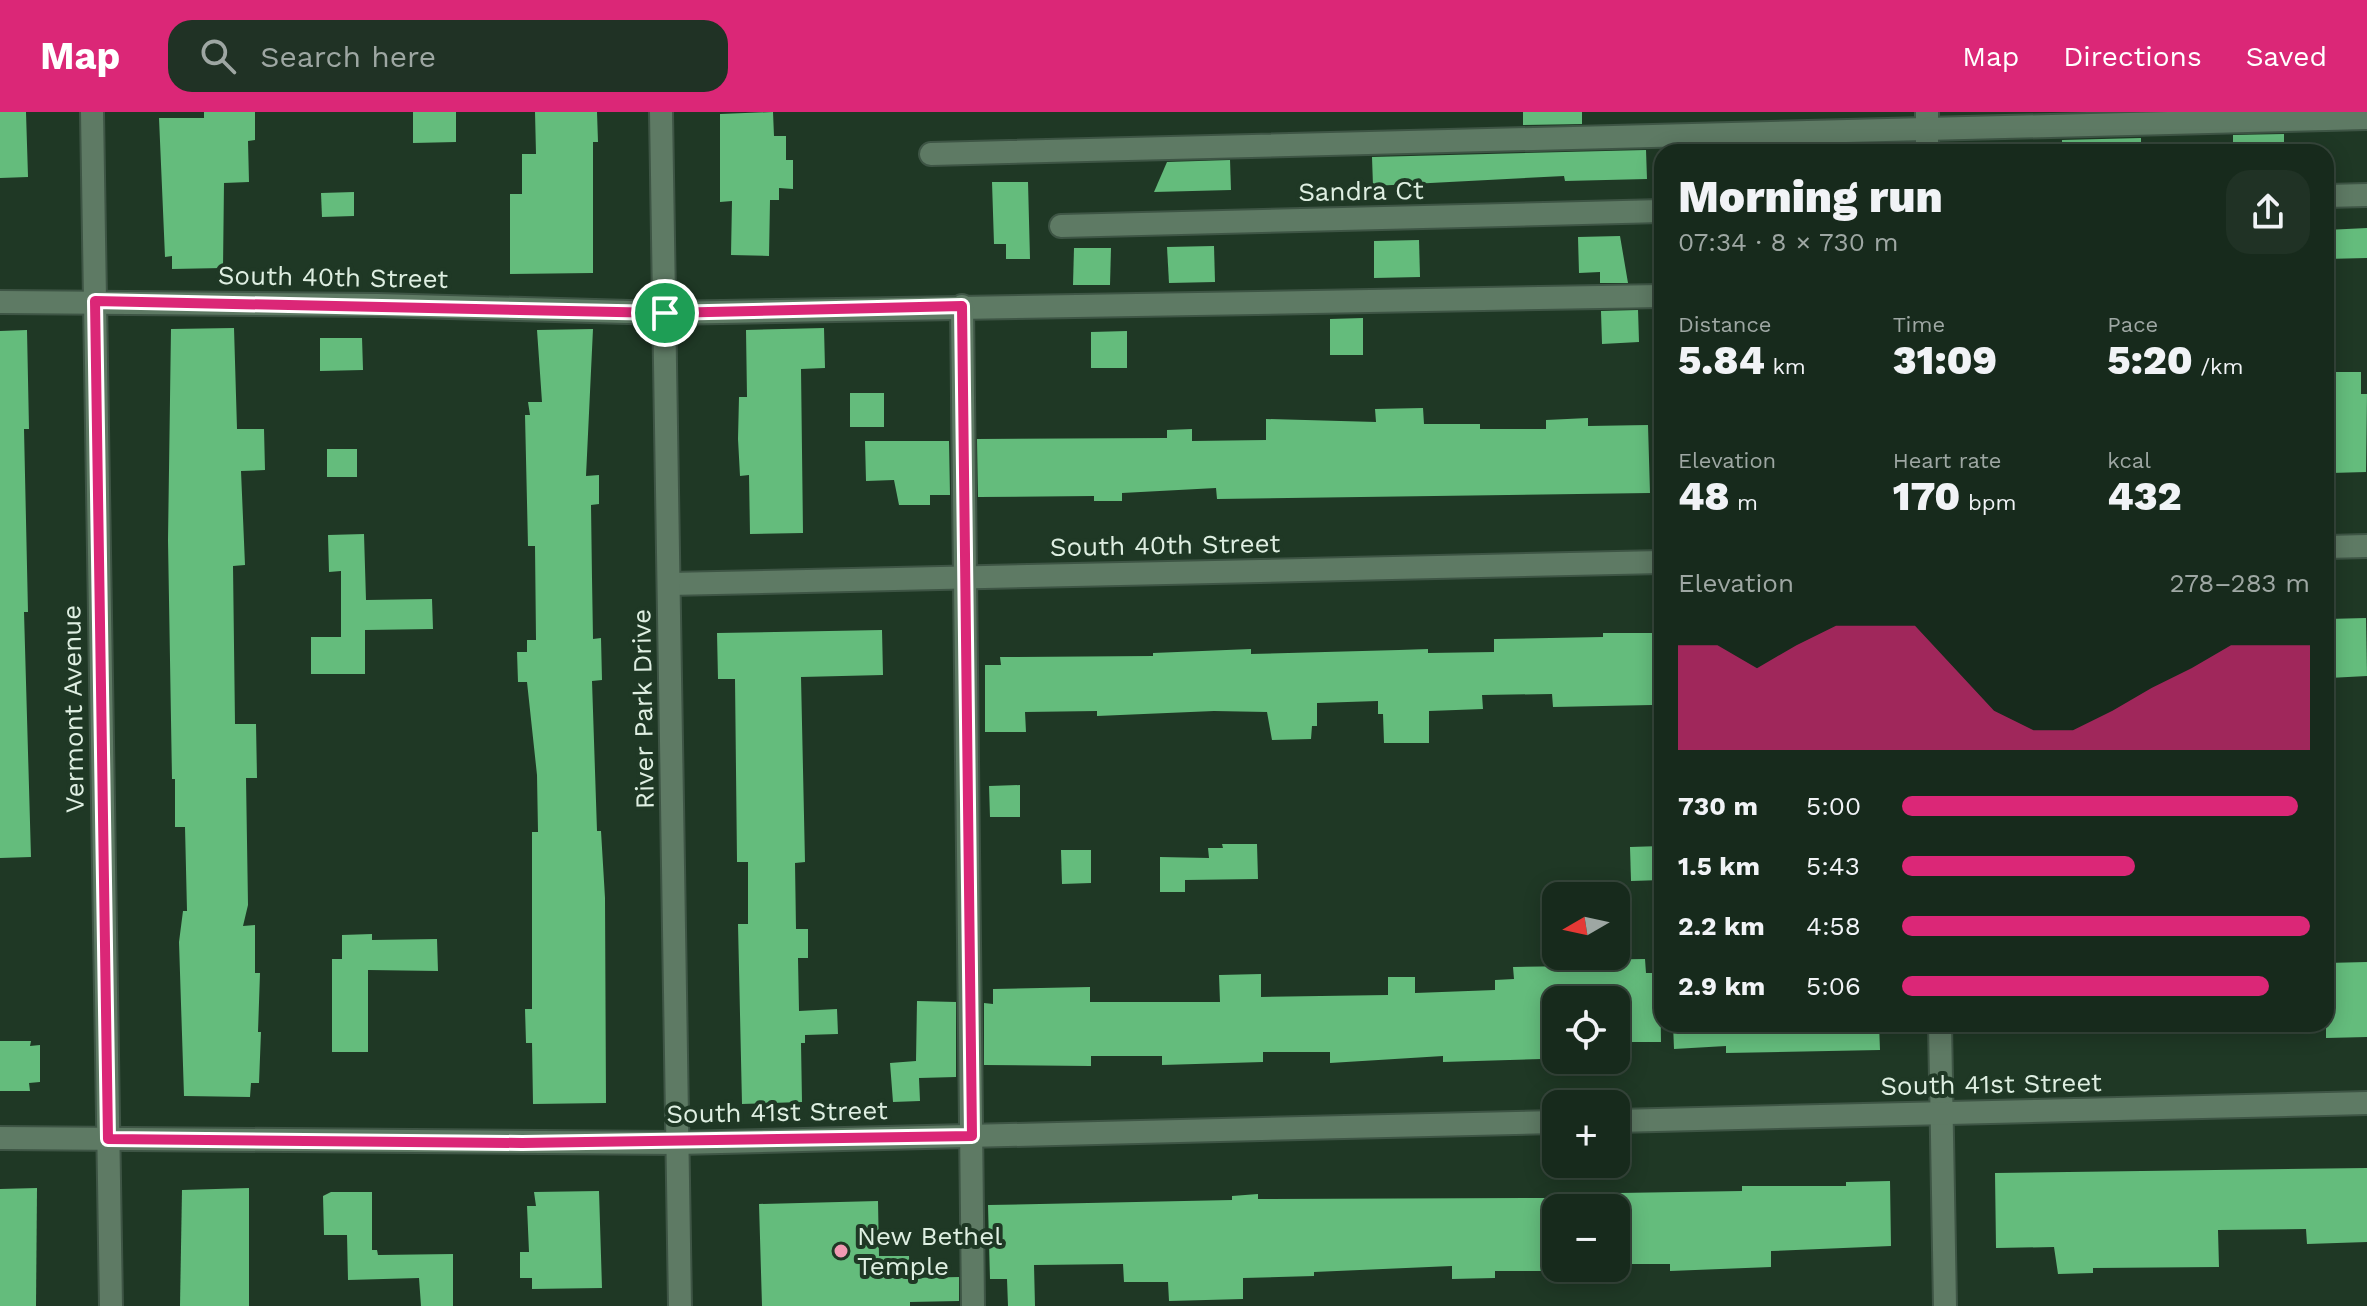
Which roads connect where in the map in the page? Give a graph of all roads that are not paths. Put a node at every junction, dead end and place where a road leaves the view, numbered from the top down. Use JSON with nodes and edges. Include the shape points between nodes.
{"nodes":[{"id":1,"x":92,"y":112,"type":"edge"},
{"id":2,"x":661,"y":112,"type":"edge"},
{"id":3,"x":2367,"y":118,"type":"edge"},
{"id":4,"x":1927,"y":120,"type":"edge"},
{"id":5,"x":1927,"y":144,"type":"edge"},
{"id":6,"x":931,"y":154,"type":"dead end"},
{"id":7,"x":2367,"y":195,"type":"edge"},
{"id":8,"x":2334,"y":196,"type":"edge"},
{"id":9,"x":1654,"y":211,"type":"edge"},
{"id":10,"x":1061,"y":226,"type":"dead end"},
{"id":11,"x":1654,"y":296,"type":"edge"},
{"id":12,"x":95,"y":301,"type":"junction"},
{"id":13,"x":0,"y":302,"type":"edge"},
{"id":14,"x":962,"y":306,"type":"junction"},
{"id":15,"x":665,"y":313,"type":"junction"},
{"id":16,"x":2367,"y":546,"type":"edge"},
{"id":17,"x":2334,"y":547,"type":"edge"},
{"id":18,"x":1654,"y":562,"type":"edge"},
{"id":19,"x":966,"y":578,"type":"junction"},
{"id":20,"x":669,"y":584,"type":"junction"},
{"id":21,"x":1940,"y":1032,"type":"edge"},
{"id":22,"x":2367,"y":1103,"type":"edge"},
{"id":23,"x":1941,"y":1113,"type":"junction"},
{"id":24,"x":1630,"y":1121,"type":"edge"},
{"id":25,"x":1542,"y":1122,"type":"edge"},
{"id":26,"x":972,"y":1136,"type":"junction"},
{"id":27,"x":0,"y":1138,"type":"edge"},
{"id":28,"x":108,"y":1139,"type":"junction"},
{"id":29,"x":678,"y":1143,"type":"junction"},
{"id":30,"x":111,"y":1306,"type":"edge"},
{"id":31,"x":680,"y":1306,"type":"edge"},
{"id":32,"x":973,"y":1306,"type":"edge"},
{"id":33,"x":1945,"y":1306,"type":"edge"}],
"edges":[{"from":1,"to":12,"type":"street","name":"Vermont Avenue"},
{"from":2,"to":15,"type":"street","name":"River Park Drive"},
{"from":3,"to":4,"type":"street"},
{"from":4,"to":5,"type":"street"},
{"from":4,"to":6,"type":"street"},
{"from":7,"to":8,"type":"street"},
{"from":9,"to":10,"type":"street","name":"Sandra Ct"},
{"from":11,"to":14,"type":"street","name":"South 40th Street"},
{"from":12,"to":13,"type":"street","name":"South 40th Street"},
{"from":12,"to":15,"type":"street","name":"South 40th Street"},
{"from":12,"to":28,"type":"street","name":"Vermont Avenue"},
{"from":14,"to":15,"type":"street","name":"South 40th Street"},
{"from":14,"to":19,"type":"street"},
{"from":15,"to":20,"type":"street","name":"River Park Drive"},
{"from":16,"to":17,"type":"street"},
{"from":18,"to":19,"type":"street","name":"South 40th Street"},
{"from":19,"to":20,"type":"street","name":"South 40th Street"},
{"from":19,"to":26,"type":"street"},
{"from":20,"to":29,"type":"street","name":"River Park Drive"},
{"from":21,"to":23,"type":"street"},
{"from":22,"to":23,"type":"street","name":"South 41st Street"},
{"from":23,"to":24,"type":"street","name":"South 41st Street"},
{"from":23,"to":33,"type":"street"},
{"from":25,"to":26,"type":"street","name":"South 41st Street"},
{"from":26,"to":29,"type":"street","name":"South 41st Street"},
{"from":26,"to":32,"type":"street"},
{"from":27,"to":28,"type":"street","name":"South 41st Street"},
{"from":28,"to":29,"type":"street","name":"South 41st Street"},
{"from":28,"to":30,"type":"street","name":"Vermont Avenue"},
{"from":29,"to":31,"type":"street","name":"River Park Drive"}]}
